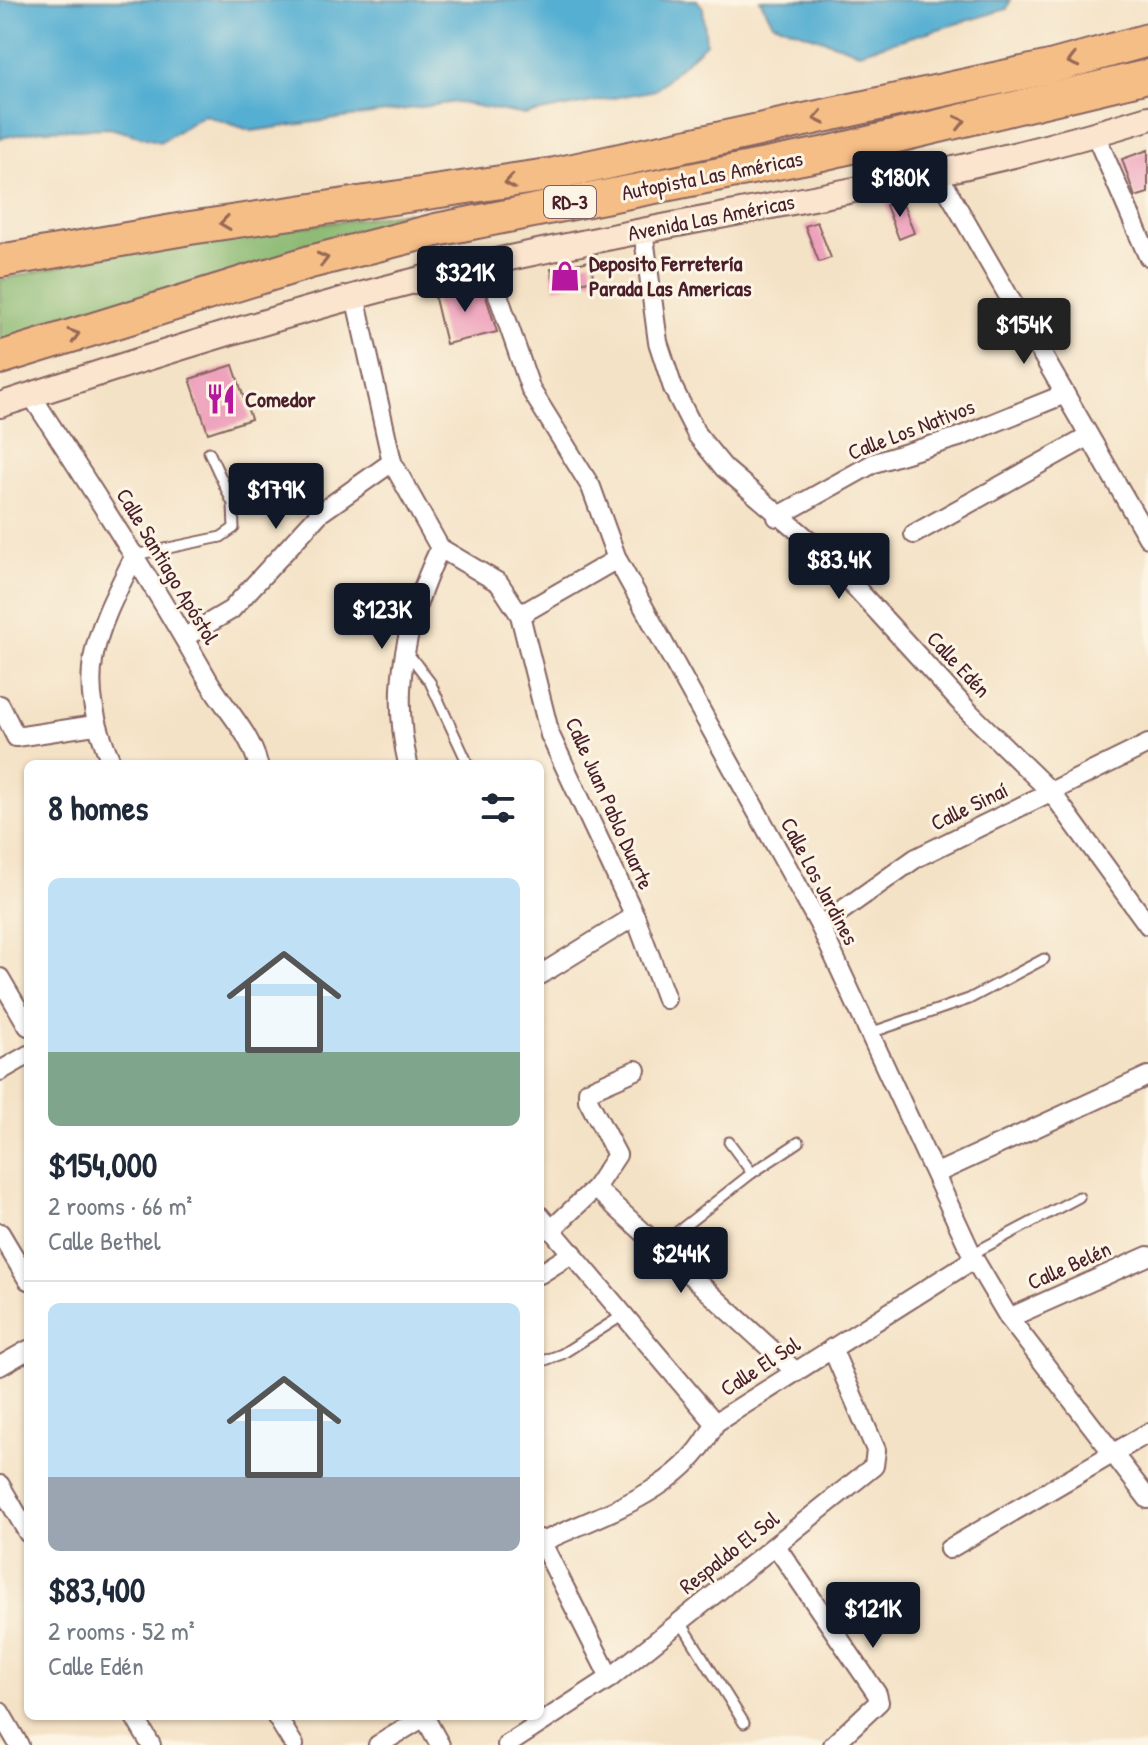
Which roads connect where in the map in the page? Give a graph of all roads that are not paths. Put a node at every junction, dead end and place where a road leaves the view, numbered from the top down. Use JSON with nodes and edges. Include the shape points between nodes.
{"nodes":[{"id":1,"x":1148,"y":40,"type":"edge"},
{"id":2,"x":1148,"y":76,"type":"edge"},
{"id":3,"x":1148,"y":118,"type":"edge"},
{"id":4,"x":1095,"y":134,"type":"junction"},
{"id":5,"x":937,"y":172,"type":"junction"},
{"id":6,"x":643,"y":230,"type":"junction"},
{"id":7,"x":1148,"y":256,"type":"edge"},
{"id":8,"x":0,"y":261,"type":"edge"},
{"id":9,"x":487,"y":263,"type":"junction"},
{"id":10,"x":355,"y":296,"type":"junction"},
{"id":11,"x":0,"y":358,"type":"edge"},
{"id":12,"x":1065,"y":394,"type":"junction"},
{"id":13,"x":31,"y":395,"type":"junction"},
{"id":14,"x":0,"y":405,"type":"edge"},
{"id":15,"x":1088,"y":437,"type":"junction"},
{"id":16,"x":209,"y":452,"type":"dead end"},
{"id":17,"x":392,"y":462,"type":"junction"},
{"id":18,"x":777,"y":517,"type":"junction"},
{"id":19,"x":914,"y":534,"type":"dead end"},
{"id":20,"x":1148,"y":538,"type":"edge"},
{"id":21,"x":440,"y":548,"type":"junction"},
{"id":22,"x":135,"y":555,"type":"junction"},
{"id":23,"x":617,"y":559,"type":"junction"},
{"id":24,"x":520,"y":615,"type":"junction"},
{"id":25,"x":185,"y":637,"type":"junction"},
{"id":26,"x":404,"y":648,"type":"junction"},
{"id":27,"x":0,"y":705,"type":"edge"},
{"id":28,"x":95,"y":725,"type":"junction"},
{"id":29,"x":1148,"y":744,"type":"edge"},
{"id":30,"x":110,"y":760,"type":"edge"},
{"id":31,"x":257,"y":760,"type":"edge"},
{"id":32,"x":407,"y":760,"type":"edge"},
{"id":33,"x":466,"y":760,"type":"edge"},
{"id":34,"x":1052,"y":793,"type":"junction"},
{"id":35,"x":635,"y":916,"type":"junction"},
{"id":36,"x":1148,"y":925,"type":"edge"},
{"id":37,"x":820,"y":926,"type":"junction"},
{"id":38,"x":1044,"y":959,"type":"dead end"},
{"id":39,"x":544,"y":973,"type":"edge"},
{"id":40,"x":0,"y":978,"type":"edge"},
{"id":41,"x":666,"y":999,"type":"dead end"},
{"id":42,"x":24,"y":1019,"type":"edge"},
{"id":43,"x":870,"y":1033,"type":"junction"},
{"id":44,"x":24,"y":1057,"type":"edge"},
{"id":45,"x":636,"y":1070,"type":"dead end"},
{"id":46,"x":0,"y":1071,"type":"edge"},
{"id":47,"x":1148,"y":1076,"type":"edge"},
{"id":48,"x":729,"y":1142,"type":"dead end"},
{"id":49,"x":799,"y":1142,"type":"dead end"},
{"id":50,"x":752,"y":1173,"type":"junction"},
{"id":51,"x":937,"y":1173,"type":"junction"},
{"id":52,"x":595,"y":1188,"type":"junction"},
{"id":53,"x":1079,"y":1197,"type":"dead end"},
{"id":54,"x":546,"y":1223,"type":"edge"},
{"id":55,"x":0,"y":1233,"type":"edge"},
{"id":56,"x":657,"y":1247,"type":"junction"},
{"id":57,"x":573,"y":1253,"type":"junction"},
{"id":58,"x":973,"y":1257,"type":"junction"},
{"id":59,"x":1146,"y":1262,"type":"edge"},
{"id":60,"x":544,"y":1271,"type":"edge"},
{"id":61,"x":24,"y":1273,"type":"edge"},
{"id":62,"x":625,"y":1314,"type":"junction"},
{"id":63,"x":1009,"y":1318,"type":"junction"},
{"id":64,"x":832,"y":1348,"type":"junction"},
{"id":65,"x":24,"y":1352,"type":"edge"},
{"id":66,"x":544,"y":1361,"type":"edge"},
{"id":67,"x":0,"y":1366,"type":"edge"},
{"id":68,"x":796,"y":1372,"type":"junction"},
{"id":69,"x":715,"y":1423,"type":"junction"},
{"id":70,"x":1148,"y":1433,"type":"edge"},
{"id":71,"x":1115,"y":1452,"type":"junction"},
{"id":72,"x":0,"y":1485,"type":"edge"},
{"id":73,"x":1148,"y":1499,"type":"edge"},
{"id":74,"x":24,"y":1526,"type":"edge"},
{"id":75,"x":544,"y":1540,"type":"edge"},
{"id":76,"x":776,"y":1546,"type":"junction"},
{"id":77,"x":544,"y":1547,"type":"edge"},
{"id":78,"x":949,"y":1549,"type":"dead end"},
{"id":79,"x":680,"y":1621,"type":"junction"},
{"id":80,"x":610,"y":1678,"type":"junction"},
{"id":81,"x":0,"y":1712,"type":"edge"},
{"id":82,"x":136,"y":1720,"type":"edge"},
{"id":83,"x":278,"y":1720,"type":"edge"},
{"id":84,"x":419,"y":1720,"type":"edge"},
{"id":85,"x":426,"y":1720,"type":"edge"},
{"id":86,"x":744,"y":1723,"type":"dead end"},
{"id":87,"x":19,"y":1745,"type":"edge"},
{"id":88,"x":151,"y":1745,"type":"edge"},
{"id":89,"x":294,"y":1745,"type":"edge"},
{"id":90,"x":378,"y":1745,"type":"edge"},
{"id":91,"x":440,"y":1745,"type":"edge"},
{"id":92,"x":507,"y":1745,"type":"edge"},
{"id":93,"x":833,"y":1745,"type":"edge"}],
"edges":[{"from":1,"to":8,"type":"highway","name":"Autopista Las Américas","number":"RD-3","one_way":true,"via":[[1050,67],[555,174]]},
{"from":11,"to":2,"type":"highway","name":"Autopista Las Américas","number":"RD-3","one_way":true,"via":[[310,262],[436,230],[822,154]]},
{"from":3,"to":4,"type":"main road","name":"Avenida Las Américas"},
{"from":4,"to":5,"type":"main road","name":"Avenida Las Américas"},
{"from":4,"to":7,"type":"street"},
{"from":5,"to":6,"type":"main road","name":"Avenida Las Américas"},
{"from":5,"to":12,"type":"street"},
{"from":6,"to":9,"type":"main road","name":"Avenida Las Américas"},
{"from":6,"to":18,"type":"street","name":"Calle Edén","via":[[658,342],[673,388],[697,435]]},
{"from":9,"to":10,"type":"main road","name":"Avenida Las Américas"},
{"from":9,"to":23,"type":"street","name":"Calle Los Jardines","via":[[531,390],[591,487]]},
{"from":10,"to":13,"type":"main road","name":"Avenida Las Américas"},
{"from":10,"to":17,"type":"street"},
{"from":12,"to":15,"type":"street"},
{"from":12,"to":18,"type":"street","name":"Calle Los Nativos","via":[[959,437],[874,463]]},
{"from":13,"to":14,"type":"main road","name":"Avenida Las Américas"},
{"from":13,"to":22,"type":"street","name":"Calle Santiago Apóstol"},
{"from":15,"to":19,"type":"street"},
{"from":15,"to":20,"type":"street"},
{"from":16,"to":22,"type":"lane","via":[[233,504],[234,528],[221,537]]},
{"from":17,"to":21,"type":"street"},
{"from":17,"to":25,"type":"street","via":[[320,513],[231,610]]},
{"from":18,"to":34,"type":"street","name":"Calle Edén","via":[[824,553],[970,713]]},
{"from":21,"to":24,"type":"street","name":"Calle Juan Pablo Duarte","via":[[499,583]]},
{"from":21,"to":26,"type":"street","via":[[417,597]]},
{"from":22,"to":25,"type":"street","name":"Calle Santiago Apóstol"},
{"from":22,"to":28,"type":"street","via":[[92,656]]},
{"from":23,"to":24,"type":"street"},
{"from":23,"to":37,"type":"street","name":"Calle Los Jardines"},
{"from":24,"to":35,"type":"street","name":"Calle Juan Pablo Duarte","via":[[550,735]]},
{"from":25,"to":31,"type":"street","name":"Calle Santiago Apóstol"},
{"from":26,"to":32,"type":"street","via":[[399,691]]},
{"from":26,"to":33,"type":"lane","via":[[430,682]]},
{"from":27,"to":28,"type":"street","via":[[16,737]]},
{"from":28,"to":30,"type":"street"},
{"from":29,"to":34,"type":"street","name":"Calle Sinaí"},
{"from":34,"to":36,"type":"street","name":"Calle Edén"},
{"from":34,"to":37,"type":"street","name":"Calle Sinaí","via":[[916,858]]},
{"from":35,"to":39,"type":"street"},
{"from":35,"to":41,"type":"street","name":"Calle Juan Pablo Duarte"},
{"from":37,"to":43,"type":"street","name":"Calle Los Jardines"},
{"from":38,"to":43,"type":"lane","via":[[969,999]]},
{"from":40,"to":42,"type":"street"},
{"from":43,"to":51,"type":"street","name":"Calle Los Jardines"},
{"from":44,"to":46,"type":"street"},
{"from":45,"to":52,"type":"street","via":[[586,1096],[617,1155]]},
{"from":47,"to":51,"type":"street"},
{"from":48,"to":50,"type":"lane"},
{"from":49,"to":50,"type":"lane"},
{"from":50,"to":56,"type":"lane"},
{"from":51,"to":58,"type":"street","name":"Calle Los Jardines"},
{"from":52,"to":54,"type":"street"},
{"from":52,"to":56,"type":"street"},
{"from":53,"to":58,"type":"lane"},
{"from":54,"to":57,"type":"street"},
{"from":55,"to":61,"type":"street"},
{"from":56,"to":68,"type":"street"},
{"from":57,"to":60,"type":"street"},
{"from":57,"to":62,"type":"street"},
{"from":58,"to":63,"type":"street","name":"Calle Los Jardines"},
{"from":58,"to":64,"type":"street","name":"Calle El Sol"},
{"from":59,"to":63,"type":"street","name":"Calle Belén"},
{"from":62,"to":66,"type":"lane"},
{"from":62,"to":69,"type":"street"},
{"from":63,"to":71,"type":"street","name":"Calle Los Jardines"},
{"from":64,"to":68,"type":"street","name":"Calle El Sol"},
{"from":64,"to":76,"type":"street","name":"Respaldo El Sol","via":[[876,1450],[874,1466]]},
{"from":65,"to":67,"type":"street"},
{"from":68,"to":69,"type":"street","name":"Calle El Sol"},
{"from":69,"to":75,"type":"street","name":"Calle El Sol","via":[[695,1458],[676,1474]]},
{"from":70,"to":71,"type":"street"},
{"from":71,"to":73,"type":"street","name":"Calle Los Jardines"},
{"from":71,"to":78,"type":"street"},
{"from":72,"to":74,"type":"street"},
{"from":76,"to":79,"type":"street","name":"Respaldo El Sol"},
{"from":76,"to":93,"type":"street","via":[[877,1694],[873,1711]]},
{"from":77,"to":80,"type":"street"},
{"from":79,"to":80,"type":"street","name":"Respaldo El Sol"},
{"from":79,"to":86,"type":"lane"},
{"from":80,"to":92,"type":"street","name":"Respaldo El Sol"},
{"from":81,"to":87,"type":"street"},
{"from":82,"to":88,"type":"street"},
{"from":83,"to":89,"type":"street"},
{"from":84,"to":90,"type":"street"},
{"from":85,"to":91,"type":"street"}]}
